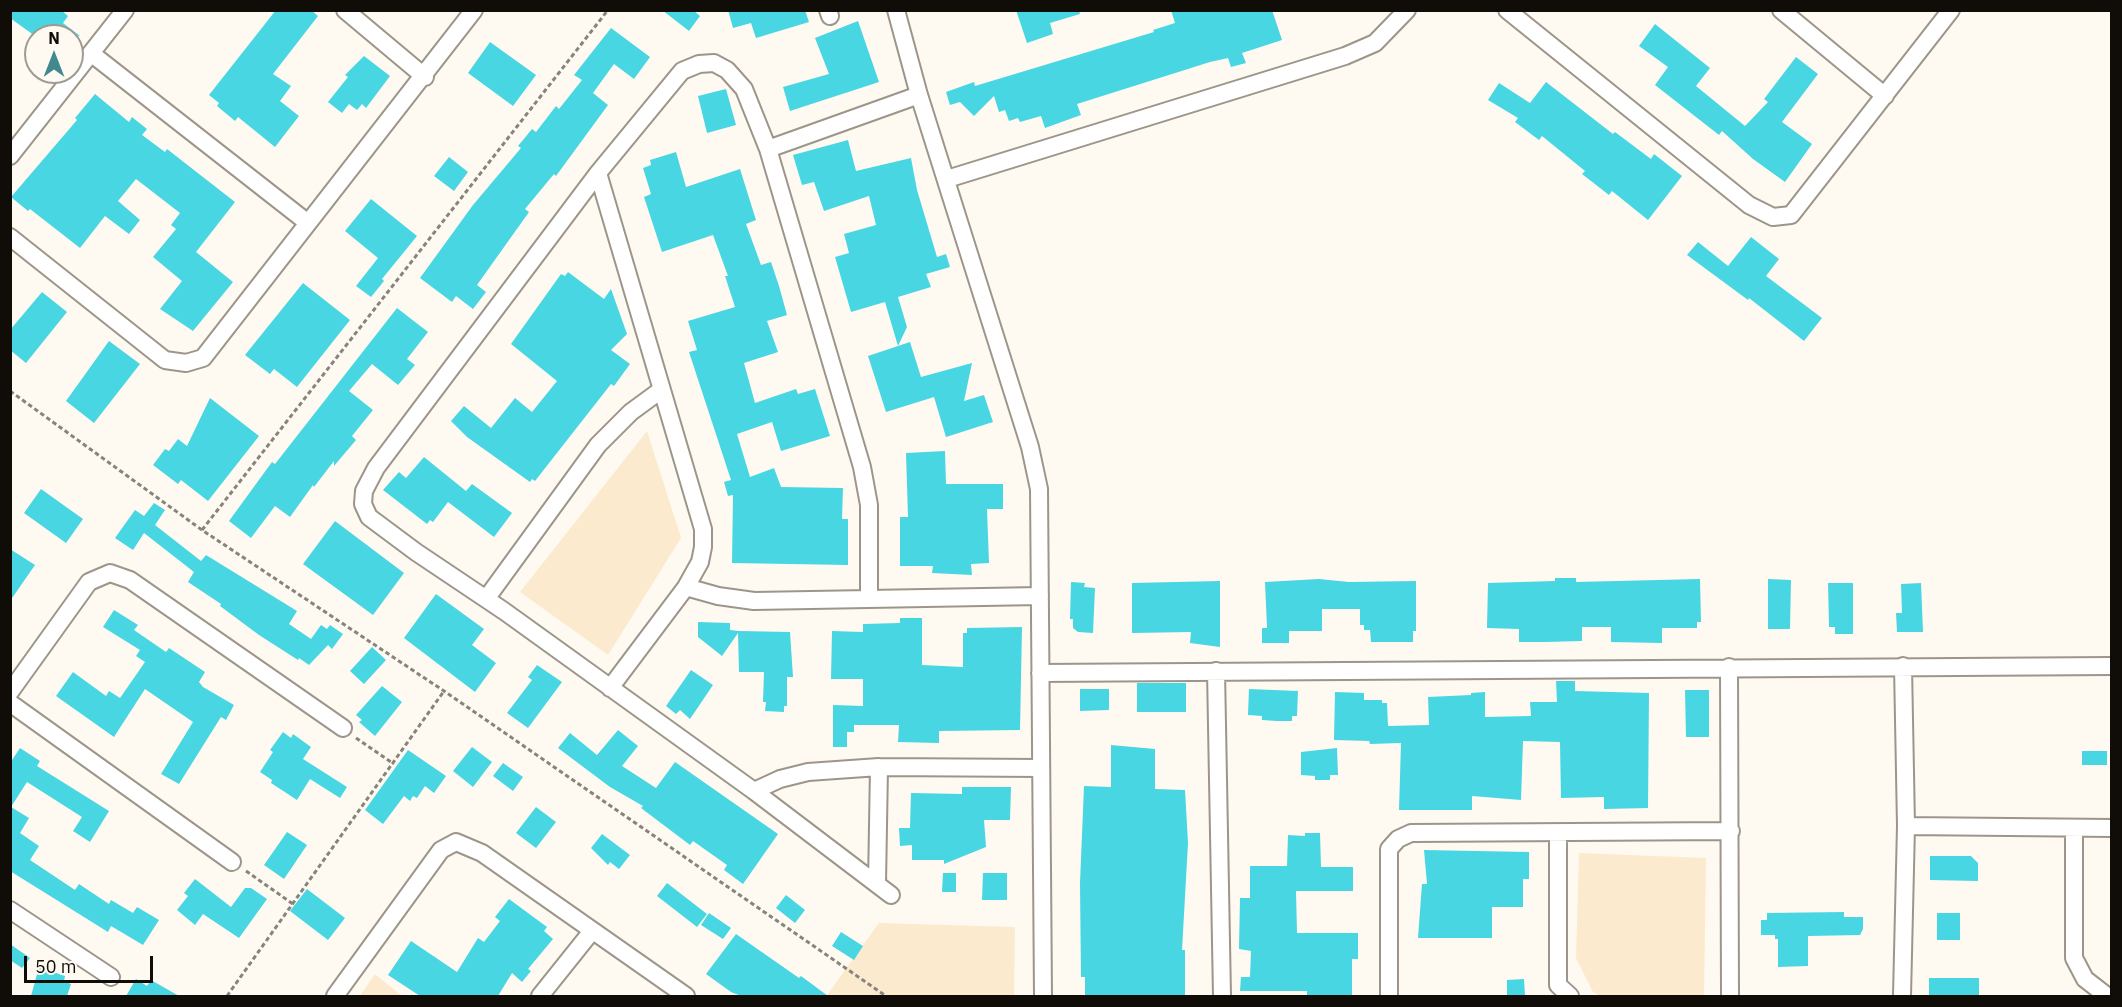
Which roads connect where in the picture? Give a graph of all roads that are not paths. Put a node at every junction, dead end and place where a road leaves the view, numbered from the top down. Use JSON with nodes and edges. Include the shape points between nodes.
{"nodes":[{"id":1,"x":124,"y":10,"type":"edge"},
{"id":2,"x":345,"y":10,"type":"edge"},
{"id":3,"x":474,"y":10,"type":"edge"},
{"id":4,"x":896,"y":10,"type":"edge"},
{"id":5,"x":1407,"y":10,"type":"edge"},
{"id":6,"x":1507,"y":10,"type":"edge"},
{"id":7,"x":1781,"y":10,"type":"edge"},
{"id":8,"x":1951,"y":10,"type":"edge"},
{"id":9,"x":92,"y":54,"type":"junction"},
{"id":10,"x":425,"y":76,"type":"junction"},
{"id":11,"x":919,"y":95,"type":"junction"},
{"id":12,"x":1885,"y":96,"type":"junction"},
{"id":13,"x":768,"y":149,"type":"junction"},
{"id":14,"x":10,"y":156,"type":"edge"},
{"id":15,"x":598,"y":173,"type":"junction"},
{"id":16,"x":947,"y":179,"type":"junction"},
{"id":17,"x":308,"y":223,"type":"junction"},
{"id":18,"x":10,"y":237,"type":"edge"},
{"id":19,"x":661,"y":390,"type":"junction"},
{"id":20,"x":686,"y":587,"type":"junction"},
{"id":21,"x":1040,"y":596,"type":"junction"},
{"id":22,"x":869,"y":598,"type":"junction"},
{"id":23,"x":486,"y":599,"type":"junction"},
{"id":24,"x":1903,"y":666,"type":"junction"},
{"id":25,"x":2112,"y":666,"type":"edge"},
{"id":26,"x":1729,"y":667,"type":"junction"},
{"id":27,"x":1216,"y":671,"type":"junction"},
{"id":28,"x":1040,"y":673,"type":"junction"},
{"id":29,"x":610,"y":688,"type":"junction"},
{"id":30,"x":10,"y":693,"type":"edge"},
{"id":31,"x":10,"y":703,"type":"edge"},
{"id":32,"x":342,"y":728,"type":"road end"},
{"id":33,"x":879,"y":767,"type":"junction"},
{"id":34,"x":1041,"y":768,"type":"junction"},
{"id":35,"x":754,"y":791,"type":"junction"},
{"id":36,"x":1906,"y":826,"type":"junction"},
{"id":37,"x":2112,"y":828,"type":"edge"},
{"id":38,"x":2074,"y":829,"type":"junction"},
{"id":39,"x":1731,"y":831,"type":"junction"},
{"id":40,"x":1558,"y":833,"type":"junction"},
{"id":41,"x":232,"y":862,"type":"road end"},
{"id":42,"x":877,"y":884,"type":"junction"},
{"id":43,"x":891,"y":895,"type":"dead end"},
{"id":44,"x":10,"y":910,"type":"edge"},
{"id":45,"x":592,"y":931,"type":"junction"},
{"id":46,"x":111,"y":977,"type":"dead end"},
{"id":47,"x":335,"y":996,"type":"edge"},
{"id":48,"x":540,"y":996,"type":"edge"},
{"id":49,"x":686,"y":996,"type":"edge"},
{"id":50,"x":1043,"y":996,"type":"edge"},
{"id":51,"x":1222,"y":996,"type":"edge"},
{"id":52,"x":1389,"y":996,"type":"edge"},
{"id":53,"x":1570,"y":996,"type":"edge"},
{"id":54,"x":1730,"y":996,"type":"edge"},
{"id":55,"x":1902,"y":996,"type":"edge"},
{"id":56,"x":2107,"y":996,"type":"edge"}],
"edges":[{"from":1,"to":9,"type":"street"},
{"from":2,"to":10,"type":"street"},
{"from":3,"to":10,"type":"street"},
{"from":4,"to":11,"type":"street"},
{"from":5,"to":16,"type":"street","via":[[1375,43],[1345,56]]},
{"from":6,"to":12,"type":"street","via":[[1749,205],[1773,217],[1791,215]]},
{"from":7,"to":12,"type":"street"},
{"from":8,"to":12,"type":"street"},
{"from":9,"to":14,"type":"street"},
{"from":9,"to":17,"type":"street"},
{"from":10,"to":17,"type":"street"},
{"from":11,"to":13,"type":"street"},
{"from":11,"to":16,"type":"street"},
{"from":13,"to":15,"type":"street","via":[[744,89],[727,70],[714,63],[699,64],[682,71]]},
{"from":13,"to":22,"type":"street","via":[[862,467],[869,505]]},
{"from":15,"to":19,"type":"street"},
{"from":15,"to":23,"type":"street","via":[[376,468],[364,491],[363,504],[369,517]]},
{"from":16,"to":21,"type":"street","via":[[1030,447],[1039,489]]},
{"from":17,"to":18,"type":"street","via":[[203,358],[186,363],[165,360]]},
{"from":19,"to":20,"type":"street","via":[[703,529],[700,562]]},
{"from":19,"to":23,"type":"street","via":[[631,412],[598,445]]},
{"from":20,"to":22,"type":"street","via":[[754,601]]},
{"from":20,"to":29,"type":"street"},
{"from":21,"to":22,"type":"street"},
{"from":21,"to":28,"type":"street"},
{"from":23,"to":29,"type":"street"},
{"from":24,"to":25,"type":"street"},
{"from":24,"to":26,"type":"street"},
{"from":24,"to":36,"type":"street"},
{"from":26,"to":27,"type":"street"},
{"from":26,"to":39,"type":"street"},
{"from":27,"to":28,"type":"street"},
{"from":27,"to":51,"type":"street"},
{"from":28,"to":34,"type":"street"},
{"from":29,"to":35,"type":"street"},
{"from":30,"to":32,"type":"street","via":[[88,582],[110,573],[130,580]]},
{"from":31,"to":41,"type":"street"},
{"from":33,"to":34,"type":"street"},
{"from":33,"to":35,"type":"street","via":[[808,771]]},
{"from":33,"to":42,"type":"street"},
{"from":34,"to":50,"type":"street"},
{"from":35,"to":42,"type":"street"},
{"from":36,"to":38,"type":"street"},
{"from":36,"to":55,"type":"street"},
{"from":37,"to":38,"type":"street"},
{"from":38,"to":56,"type":"street","via":[[2074,958],[2085,979]]},
{"from":39,"to":40,"type":"street"},
{"from":39,"to":54,"type":"street"},
{"from":40,"to":52,"type":"street","via":[[1411,833],[1398,839],[1389,849]]},
{"from":40,"to":53,"type":"street","via":[[1558,984]]},
{"from":42,"to":43,"type":"street"},
{"from":44,"to":46,"type":"street"},
{"from":45,"to":47,"type":"street","via":[[482,853],[456,842],[441,850]]},
{"from":45,"to":48,"type":"street"},
{"from":45,"to":49,"type":"street"}]}
